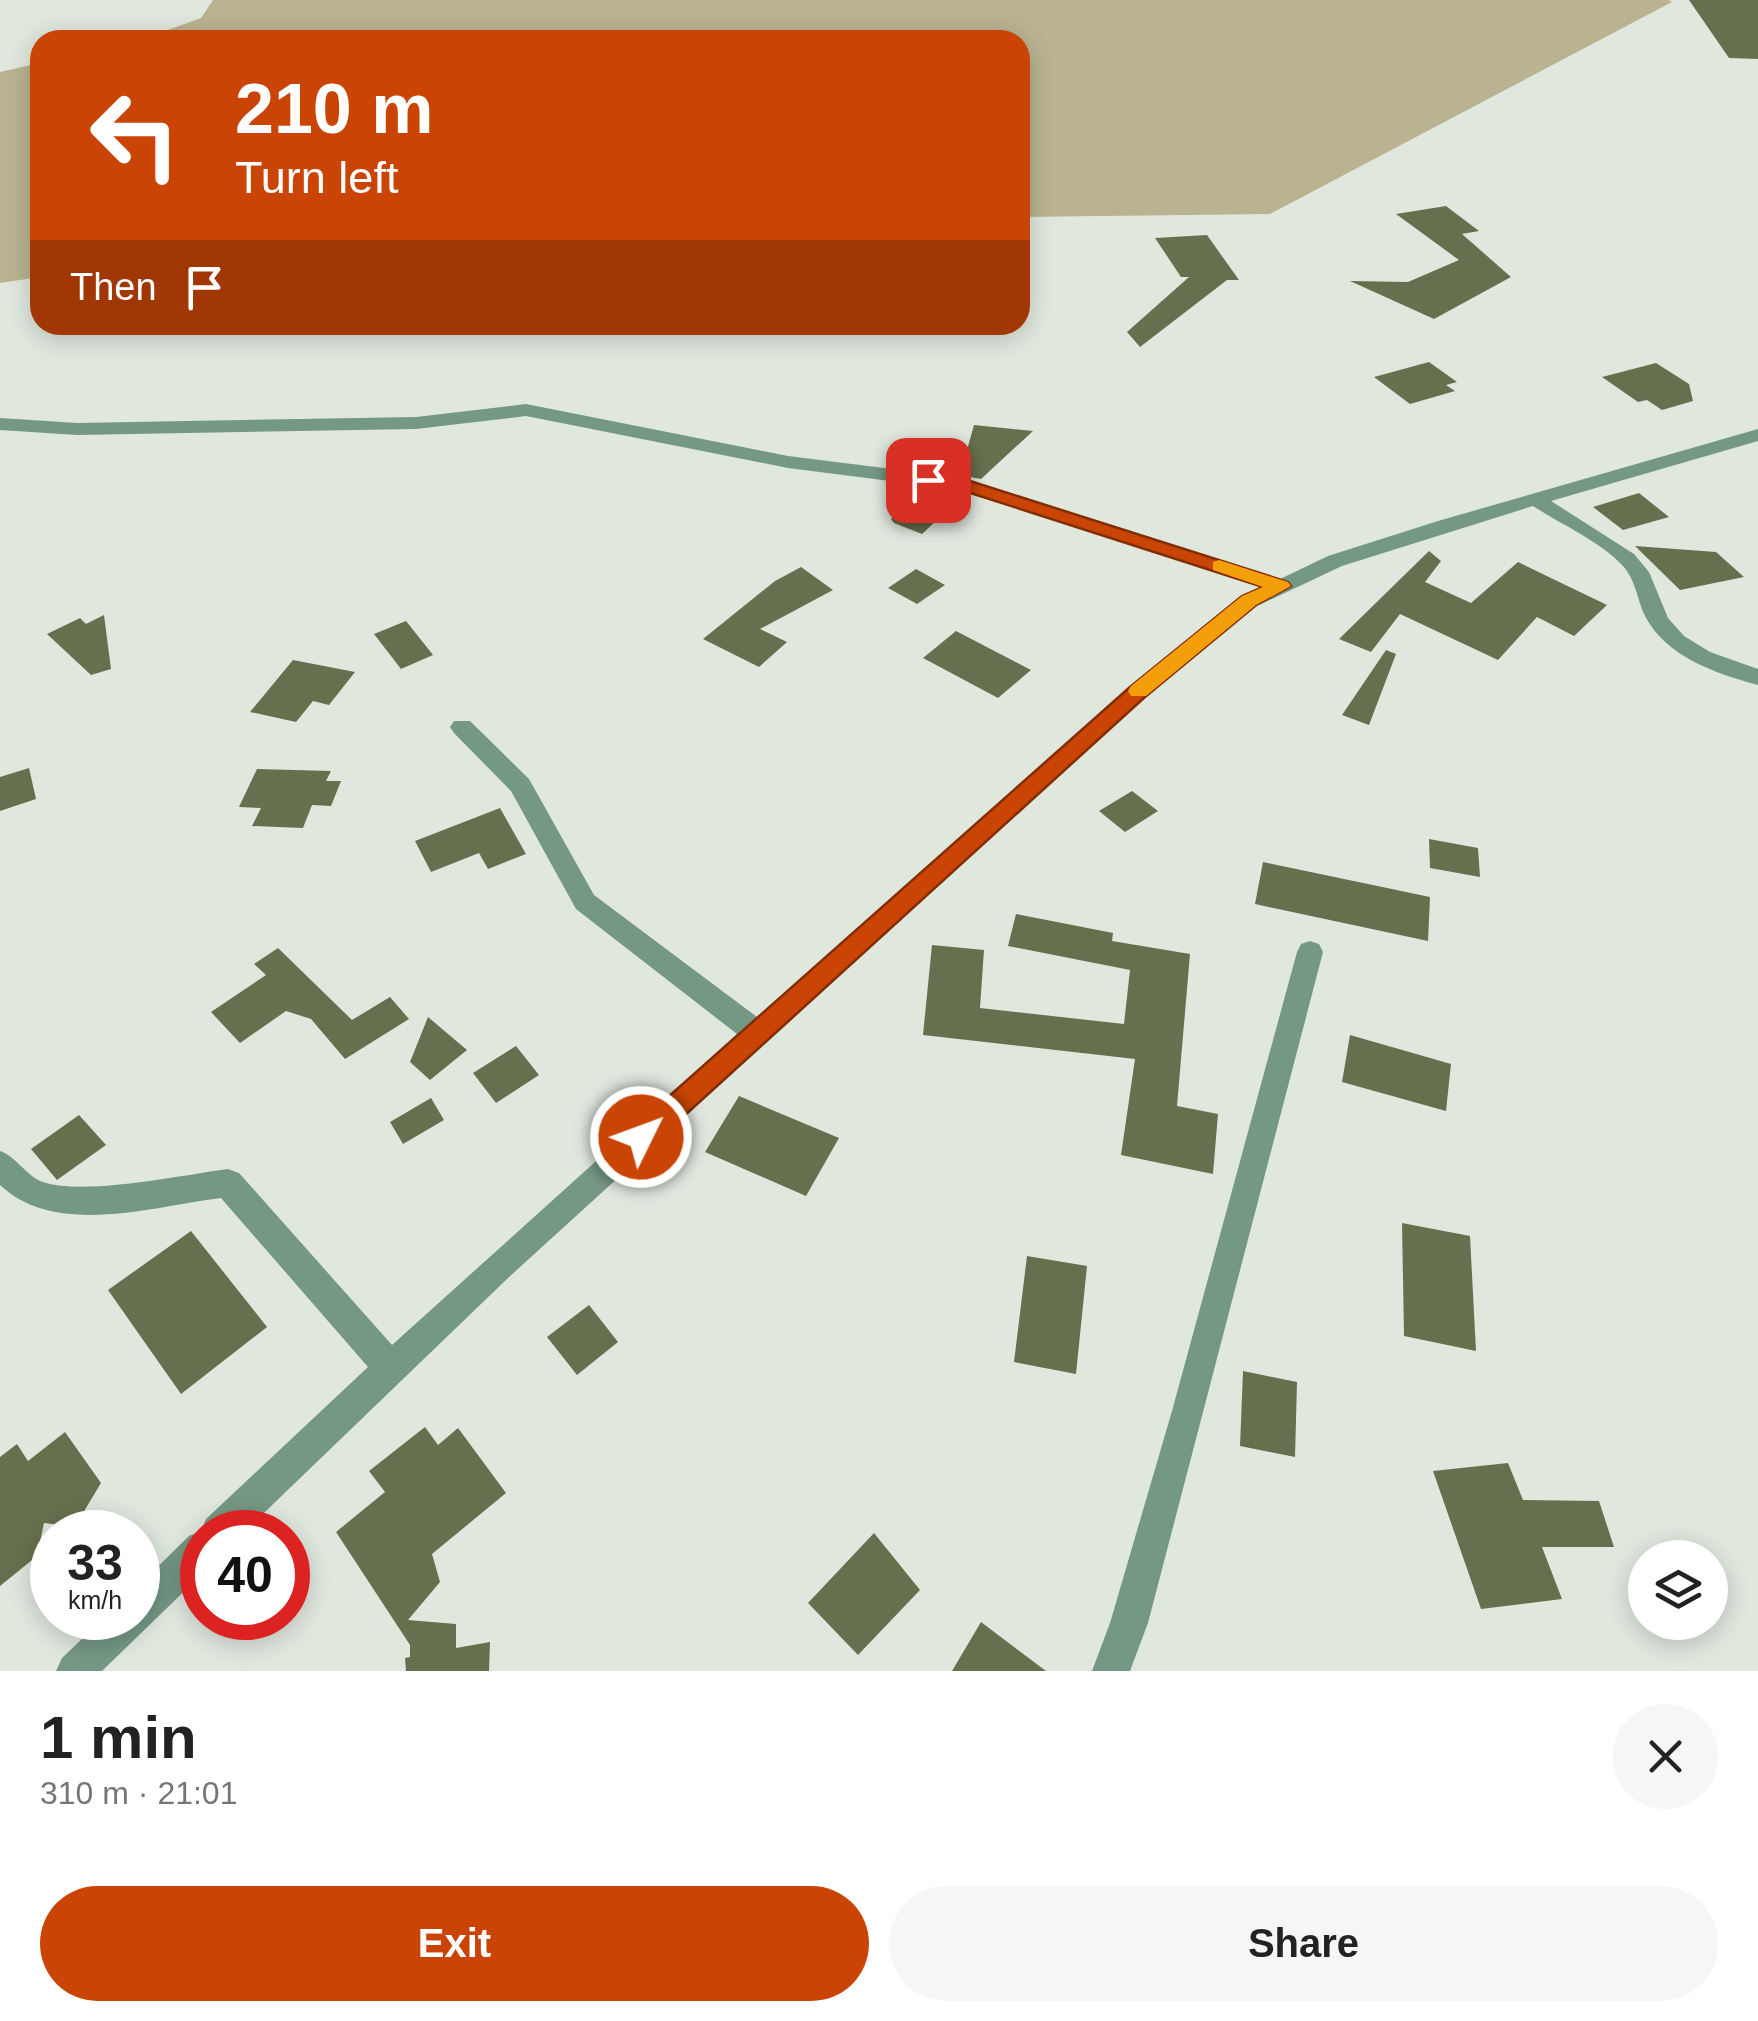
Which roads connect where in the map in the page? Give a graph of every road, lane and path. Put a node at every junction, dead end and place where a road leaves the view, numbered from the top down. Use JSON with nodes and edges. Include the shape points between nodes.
{"nodes":[{"id":1,"x":0,"y":424,"type":"edge"},
{"id":2,"x":1758,"y":435,"type":"edge"},
{"id":3,"x":1534,"y":499,"type":"junction"},
{"id":4,"x":1281,"y":586,"type":"junction"},
{"id":5,"x":1758,"y":677,"type":"edge"},
{"id":6,"x":462,"y":726,"type":"dead end"},
{"id":7,"x":1310,"y":952,"type":"dead end"},
{"id":8,"x":757,"y":1034,"type":"junction"},
{"id":9,"x":0,"y":1164,"type":"edge"},
{"id":10,"x":391,"y":1368,"type":"junction"},
{"id":11,"x":242,"y":1510,"type":"edge"},
{"id":12,"x":180,"y":1570,"type":"edge"},
{"id":13,"x":160,"y":1590,"type":"edge"},
{"id":14,"x":107,"y":1640,"type":"edge"},
{"id":15,"x":74,"y":1671,"type":"edge"},
{"id":16,"x":1111,"y":1671,"type":"edge"}],
"edges":[{"from":1,"to":4,"type":"street","via":[[77,429],[416,423],[526,410],[788,462],[964,484]]},
{"from":2,"to":3,"type":"street"},
{"from":3,"to":4,"type":"street","via":[[1335,561]]},
{"from":3,"to":5,"type":"street","via":[[1628,559],[1659,622],[1679,643]]},
{"from":4,"to":8,"type":"street","via":[[1249,601],[1138,692]]},
{"from":6,"to":8,"type":"street","via":[[520,785],[585,902]]},
{"from":7,"to":16,"type":"street","via":[[1179,1446]]},
{"from":8,"to":10,"type":"street"},
{"from":9,"to":10,"type":"street","via":[[38,1195],[72,1198],[228,1183]]},
{"from":10,"to":11,"type":"street"},
{"from":12,"to":13,"type":"street"},
{"from":14,"to":15,"type":"street"}]}
